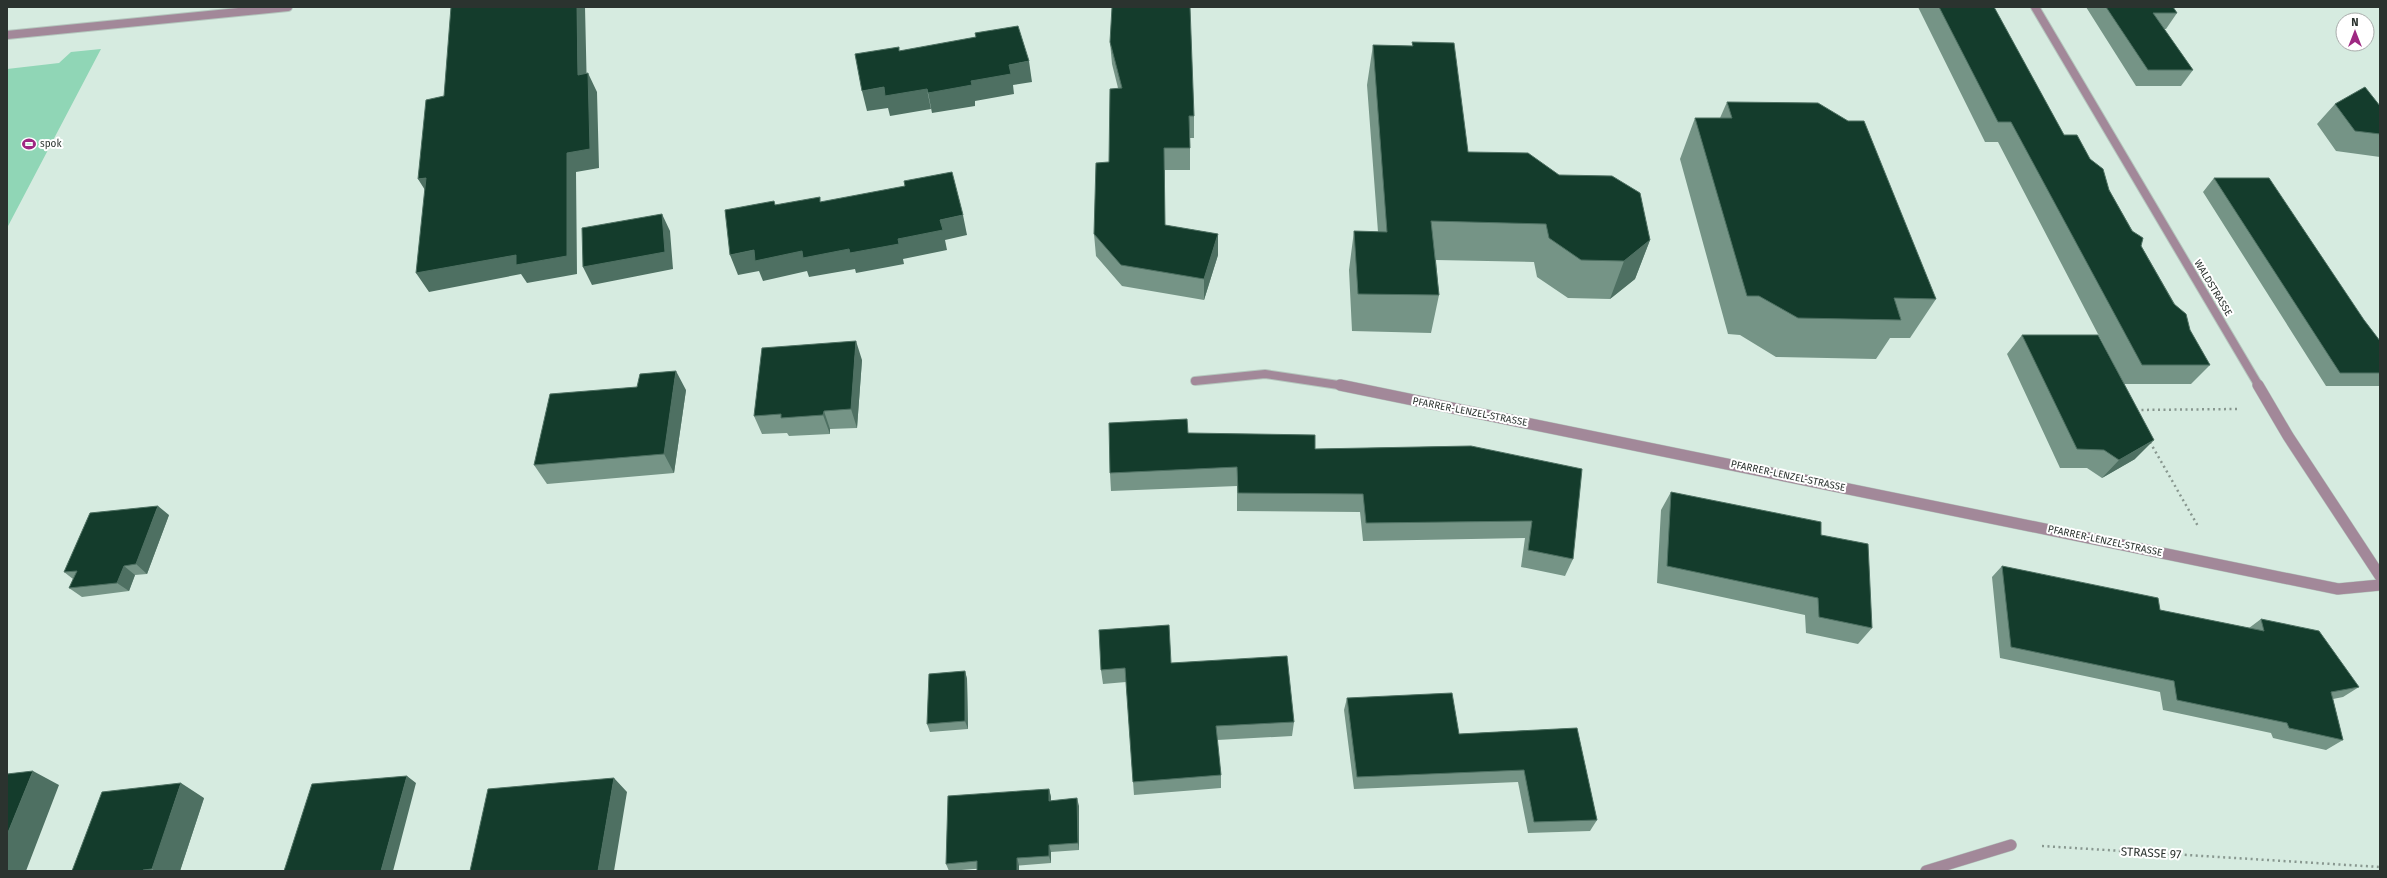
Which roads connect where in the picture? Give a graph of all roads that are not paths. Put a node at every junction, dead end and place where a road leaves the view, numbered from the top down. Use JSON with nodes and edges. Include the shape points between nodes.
{"nodes":[{"id":1,"x":288,"y":7,"type":"edge"},
{"id":2,"x":2035,"y":7,"type":"edge"},
{"id":3,"x":7,"y":34,"type":"edge"},
{"id":4,"x":1195,"y":380,"type":"dead end"},
{"id":5,"x":2380,"y":576,"type":"edge"},
{"id":6,"x":2380,"y":585,"type":"edge"},
{"id":7,"x":2011,"y":844,"type":"road end"},
{"id":8,"x":1926,"y":871,"type":"edge"}],
"edges":[{"from":1,"to":3,"type":"street"},
{"from":2,"to":5,"type":"street","name":"WALDSTRASSE","via":[[2288,436]]},
{"from":4,"to":6,"type":"street","name":"PFARRER-LENZEL-STRASSE","via":[[1265,374],[1339,385],[2338,589]]},
{"from":7,"to":8,"type":"street"}]}
